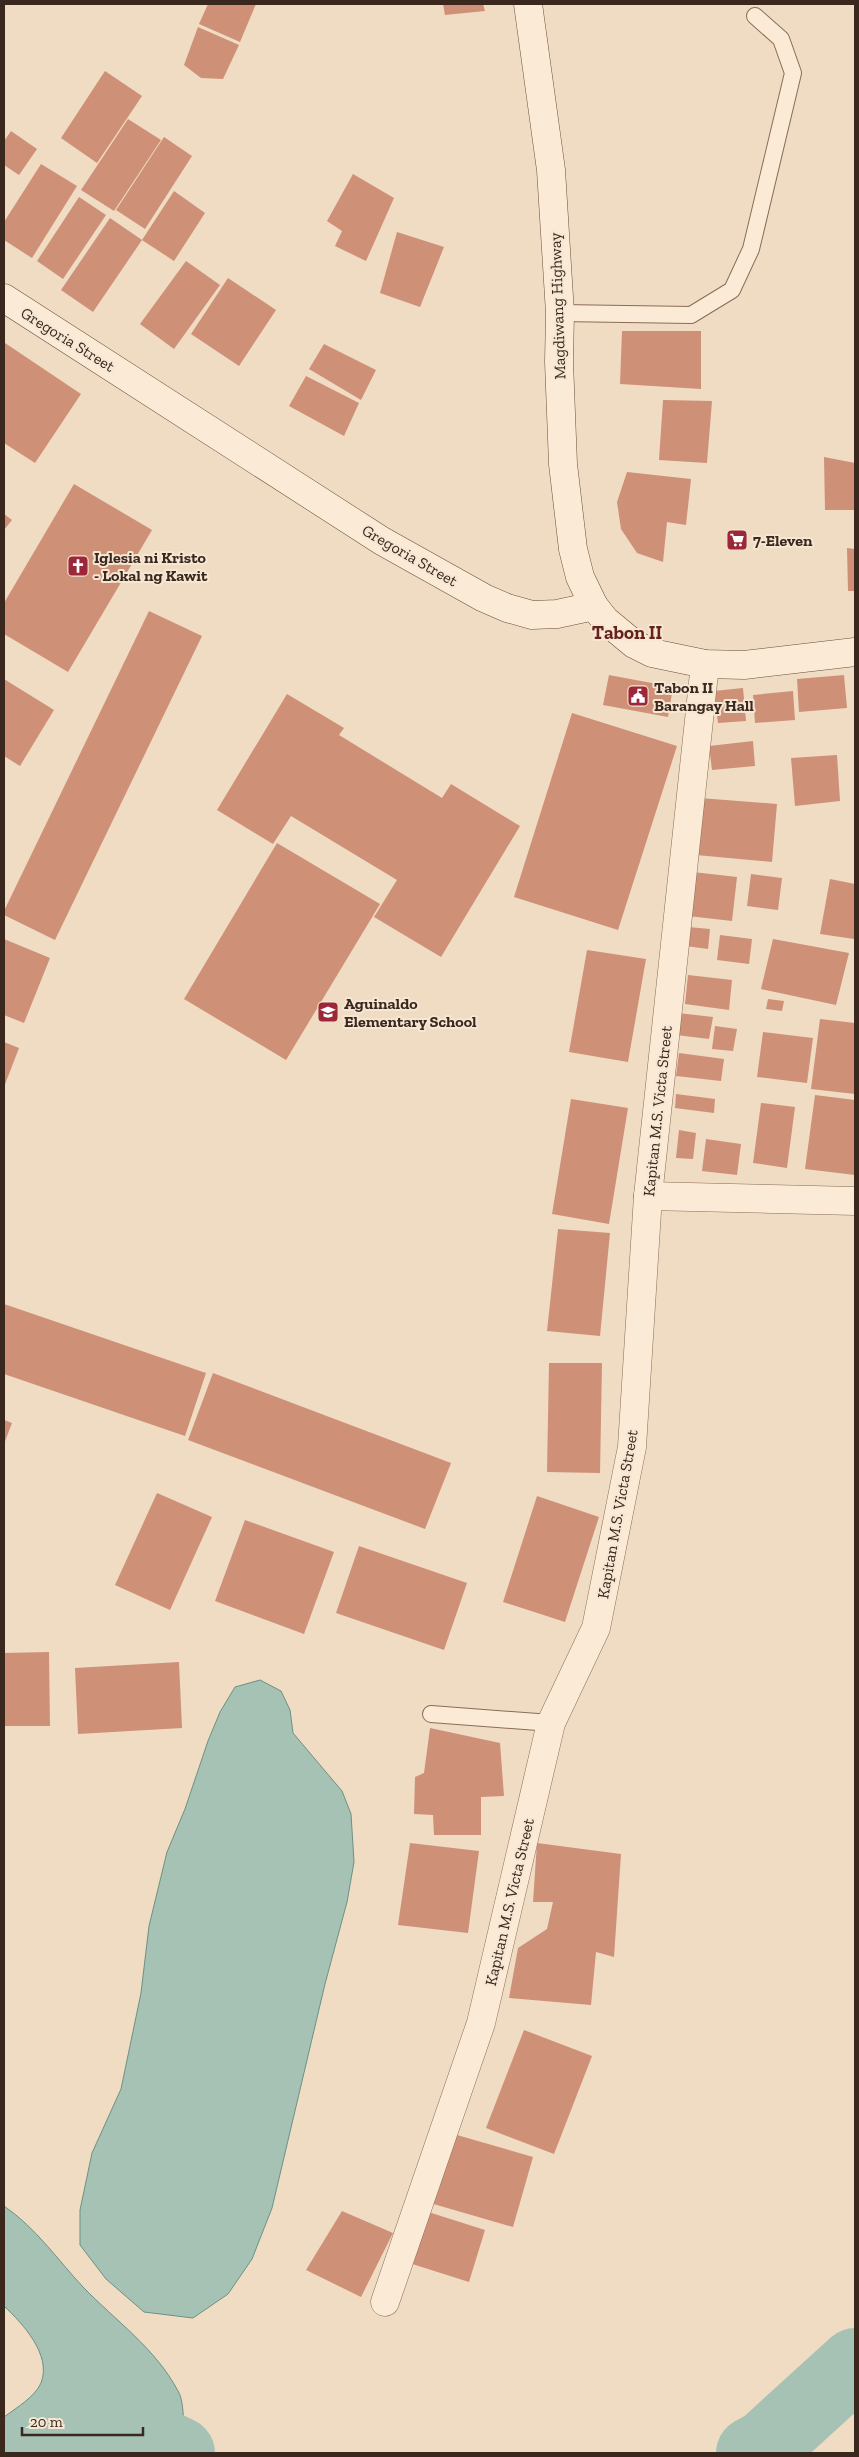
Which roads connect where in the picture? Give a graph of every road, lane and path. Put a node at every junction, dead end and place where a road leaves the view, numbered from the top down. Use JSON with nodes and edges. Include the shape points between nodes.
{"nodes":[{"id":1,"x":528,"y":4,"type":"edge"},
{"id":2,"x":755,"y":16,"type":"dead end"},
{"id":3,"x":4,"y":298,"type":"edge"},
{"id":4,"x":560,"y":313,"type":"junction"},
{"id":5,"x":594,"y":606,"type":"junction"},
{"id":6,"x":855,"y":652,"type":"edge"},
{"id":7,"x":705,"y":664,"type":"junction"},
{"id":8,"x":648,"y":1196,"type":"junction"},
{"id":9,"x":855,"y":1201,"type":"edge"},
{"id":10,"x":431,"y":1714,"type":"dead end"},
{"id":11,"x":551,"y":1723,"type":"junction"},
{"id":12,"x":385,"y":2302,"type":"dead end"}],
"edges":[{"from":1,"to":4,"type":"street","name":"Magdiwang Highway","via":[[551,170]]},
{"from":2,"to":4,"type":"lane","via":[[781,39],[793,74],[751,249],[732,290],[690,315]]},
{"from":3,"to":5,"type":"street","name":"Gregoria Street","via":[[382,541],[484,598],[532,615],[557,614]]},
{"from":4,"to":5,"type":"street","name":"Magdiwang Highway","via":[[565,483],[573,549],[580,577]]},
{"from":5,"to":7,"type":"street","via":[[611,626],[634,644],[652,653]]},
{"from":6,"to":7,"type":"street","via":[[744,665]]},
{"from":7,"to":8,"type":"street","name":"Kapitan M.S. Victa Street"},
{"from":8,"to":9,"type":"street"},
{"from":8,"to":11,"type":"street","name":"Kapitan M.S. Victa Street","via":[[632,1447],[596,1628]]},
{"from":10,"to":11,"type":"lane"},
{"from":11,"to":12,"type":"street","name":"Kapitan M.S. Victa Street","via":[[481,2023]]}]}
